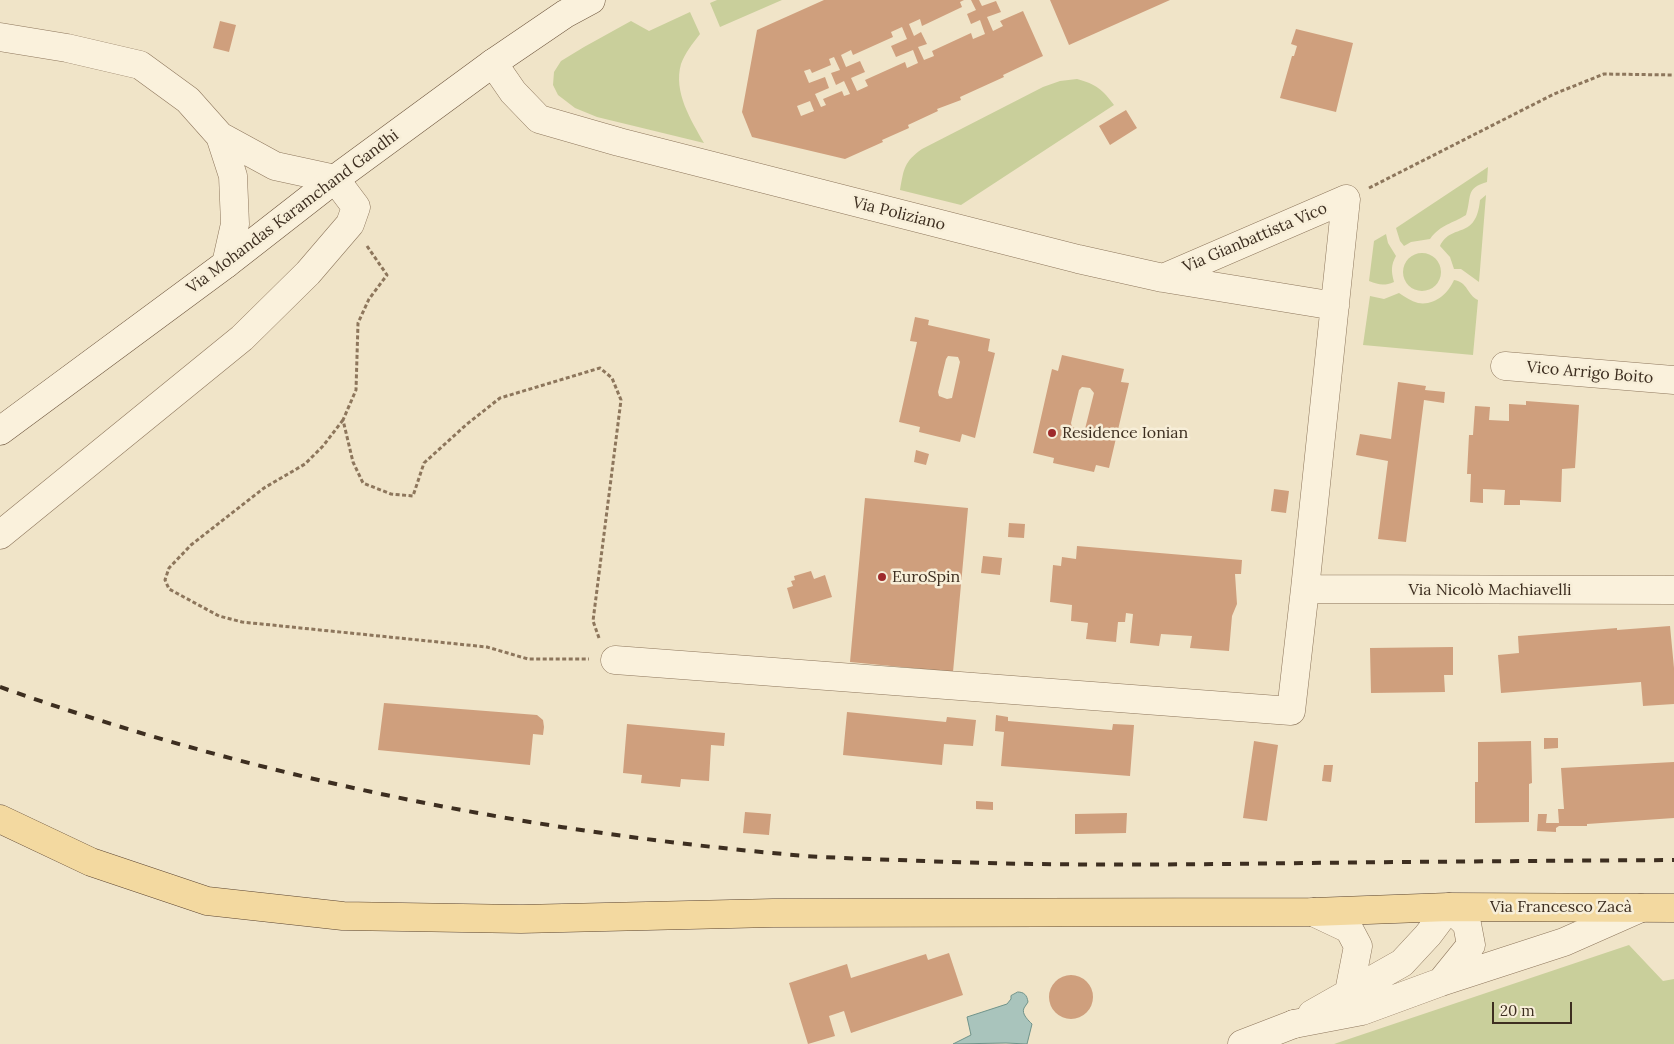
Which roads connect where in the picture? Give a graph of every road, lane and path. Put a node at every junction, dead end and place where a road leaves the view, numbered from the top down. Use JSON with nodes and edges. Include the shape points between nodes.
{"nodes":[{"id":1,"x":591,"y":0,"type":"edge"},
{"id":2,"x":0,"y":37,"type":"edge"},
{"id":3,"x":493,"y":63,"type":"junction"},
{"id":4,"x":1674,"y":75,"type":"edge"},
{"id":5,"x":220,"y":136,"type":"junction"},
{"id":6,"x":335,"y":179,"type":"junction"},
{"id":7,"x":1346,"y":199,"type":"junction"},
{"id":8,"x":350,"y":224,"type":"junction"},
{"id":9,"x":226,"y":264,"type":"junction"},
{"id":10,"x":1163,"y":278,"type":"junction"},
{"id":11,"x":1334,"y":306,"type":"junction"},
{"id":12,"x":1505,"y":366,"type":"dead end"},
{"id":13,"x":1674,"y":380,"type":"edge"},
{"id":14,"x":343,"y":420,"type":"junction"},
{"id":15,"x":0,"y":431,"type":"edge"},
{"id":16,"x":0,"y":535,"type":"edge"},
{"id":17,"x":1306,"y":589,"type":"junction"},
{"id":18,"x":1674,"y":590,"type":"edge"},
{"id":19,"x":622,"y":660,"type":"junction"},
{"id":20,"x":0,"y":819,"type":"edge"},
{"id":21,"x":1449,"y":907,"type":"junction"},
{"id":22,"x":1641,"y":908,"type":"junction"},
{"id":23,"x":1674,"y":908,"type":"edge"},
{"id":24,"x":1313,"y":912,"type":"junction"},
{"id":25,"x":1441,"y":982,"type":"junction"},
{"id":26,"x":1349,"y":992,"type":"junction"},
{"id":27,"x":1294,"y":1024,"type":"junction"},
{"id":28,"x":1242,"y":1044,"type":"edge"}],
"edges":[{"from":1,"to":3,"type":"street","name":"Via Mohandas Karamchand Gandhi"},
{"from":2,"to":5,"type":"street","via":[[140,65],[188,100]]},
{"from":3,"to":6,"type":"street","name":"Via Mohandas Karamchand Gandhi"},
{"from":3,"to":10,"type":"street","name":"Via Poliziano","via":[[513,92],[539,119],[935,223]]},
{"from":4,"to":7,"type":"path","via":[[1604,74],[1554,94]]},
{"from":5,"to":6,"type":"street","via":[[275,166]]},
{"from":5,"to":9,"type":"street","via":[[233,176],[235,224]]},
{"from":6,"to":8,"type":"street","via":[[356,207]]},
{"from":6,"to":9,"type":"street","name":"Via Mohandas Karamchand Gandhi"},
{"from":7,"to":10,"type":"street","name":"Via Gianbattista Vico"},
{"from":7,"to":11,"type":"street"},
{"from":8,"to":14,"type":"path","via":[[387,275],[369,299],[358,323],[356,390]]},
{"from":8,"to":16,"type":"street","via":[[308,273],[242,338]]},
{"from":9,"to":15,"type":"street","name":"Via Mohandas Karamchand Gandhi"},
{"from":10,"to":11,"type":"street","name":"Via Poliziano"},
{"from":11,"to":17,"type":"street"},
{"from":12,"to":13,"type":"street","name":"Vico Arrigo Boito"},
{"from":14,"to":19,"type":"path","via":[[353,462],[363,483],[391,494],[413,496],[424,463],[500,398],[600,368],[612,378],[620,400],[593,621],[600,642]]},
{"from":14,"to":19,"type":"path","via":[[305,464],[264,488],[191,545],[169,568],[165,580],[170,589],[219,616],[242,622],[487,647],[528,659]]},
{"from":17,"to":18,"type":"street","name":"Via Nicolò Machiavelli"},
{"from":17,"to":19,"type":"street","via":[[1291,710]]},
{"from":20,"to":24,"type":"main road","name":"Via Francesco Zacà","via":[[91,862],[207,901],[343,916],[521,919],[772,914]]},
{"from":21,"to":22,"type":"main road","name":"Via Francesco Zacà"},
{"from":21,"to":24,"type":"main road","name":"Via Francesco Zacà"},
{"from":21,"to":25,"type":"street","via":[[1467,924],[1471,945]]},
{"from":21,"to":26,"type":"street","via":[[1402,963]]},
{"from":22,"to":23,"type":"main road","name":"Via Francesco Zacà"},
{"from":22,"to":25,"type":"street","via":[[1564,942]]},
{"from":24,"to":26,"type":"street","via":[[1349,929],[1358,946]]},
{"from":25,"to":27,"type":"street","via":[[1362,1011]]},
{"from":26,"to":27,"type":"street"},
{"from":27,"to":28,"type":"street"}]}
